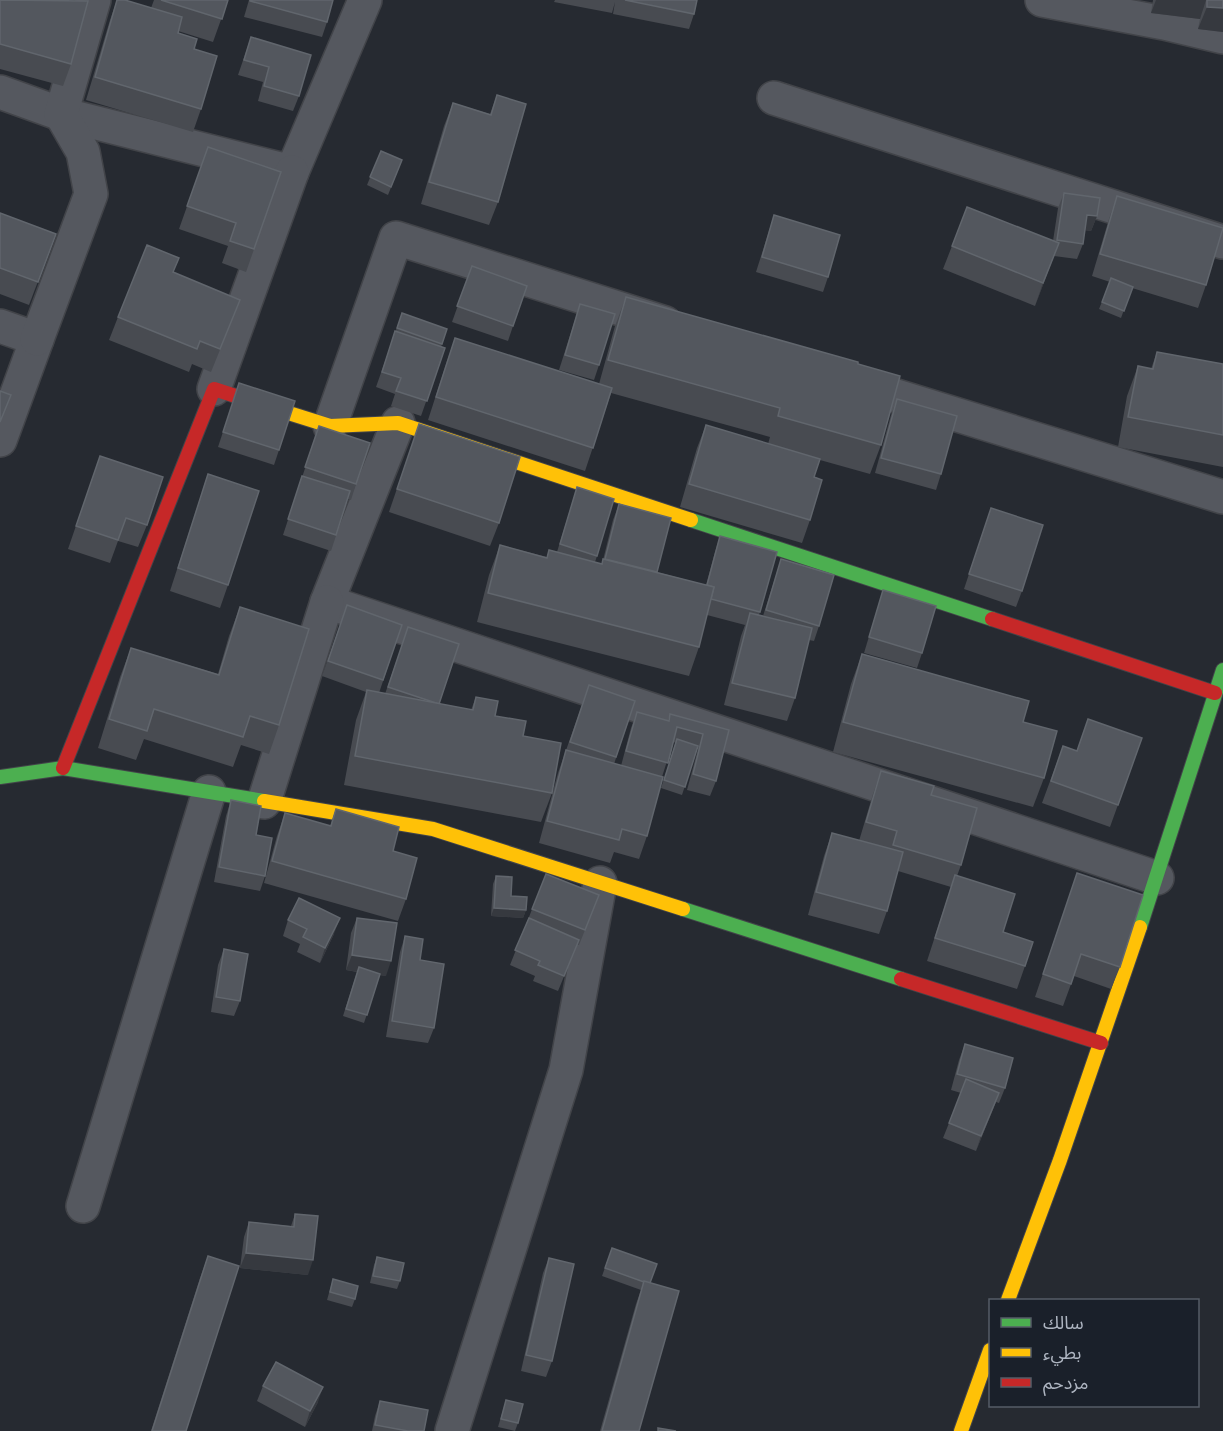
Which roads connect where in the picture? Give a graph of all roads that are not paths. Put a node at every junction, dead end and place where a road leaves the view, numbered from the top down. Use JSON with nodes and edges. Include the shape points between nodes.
{"nodes":[{"id":1,"x":94,"y":0,"type":"edge"},
{"id":2,"x":365,"y":0,"type":"edge"},
{"id":3,"x":1042,"y":0,"type":"edge"},
{"id":4,"x":1223,"y":37,"type":"edge"},
{"id":5,"x":0,"y":92,"type":"edge"},
{"id":6,"x":774,"y":98,"type":"dead end"},
{"id":7,"x":61,"y":114,"type":"junction"},
{"id":8,"x":292,"y":172,"type":"junction"},
{"id":9,"x":1223,"y":242,"type":"edge"},
{"id":10,"x":0,"y":326,"type":"edge"},
{"id":11,"x":693,"y":332,"type":"edge"},
{"id":12,"x":37,"y":339,"type":"junction"},
{"id":13,"x":818,"y":371,"type":"edge"},
{"id":14,"x":214,"y":389,"type":"junction"},
{"id":15,"x":398,"y":423,"type":"junction"},
{"id":16,"x":330,"y":426,"type":"junction"},
{"id":17,"x":0,"y":440,"type":"edge"},
{"id":18,"x":1223,"y":497,"type":"edge"},
{"id":19,"x":327,"y":602,"type":"junction"},
{"id":20,"x":1223,"y":670,"type":"edge"},
{"id":21,"x":1215,"y":693,"type":"junction"},
{"id":22,"x":63,"y":768,"type":"junction"},
{"id":23,"x":0,"y":777,"type":"edge"},
{"id":24,"x":209,"y":792,"type":"junction"},
{"id":25,"x":264,"y":802,"type":"junction"},
{"id":26,"x":1157,"y":878,"type":"junction"},
{"id":27,"x":600,"y":883,"type":"junction"},
{"id":28,"x":1101,"y":1043,"type":"junction"},
{"id":29,"x":83,"y":1206,"type":"dead end"},
{"id":30,"x":1008,"y":1299,"type":"edge"},
{"id":31,"x":989,"y":1353,"type":"edge"},
{"id":32,"x":452,"y":1431,"type":"edge"},
{"id":33,"x":961,"y":1431,"type":"edge"}],
"edges":[{"from":1,"to":7,"type":"street"},
{"from":2,"to":8,"type":"street"},
{"from":3,"to":4,"type":"street"},
{"from":5,"to":7,"type":"street"},
{"from":6,"to":9,"type":"street"},
{"from":7,"to":8,"type":"street"},
{"from":7,"to":12,"type":"street","via":[[83,152],[91,194]]},
{"from":8,"to":14,"type":"street"},
{"from":10,"to":12,"type":"street"},
{"from":11,"to":16,"type":"street","via":[[396,238]]},
{"from":12,"to":17,"type":"street"},
{"from":13,"to":18,"type":"street"},
{"from":14,"to":16,"type":"street"},
{"from":14,"to":22,"type":"street"},
{"from":15,"to":16,"type":"street"},
{"from":15,"to":19,"type":"street"},
{"from":15,"to":21,"type":"street"},
{"from":19,"to":25,"type":"street"},
{"from":19,"to":26,"type":"street"},
{"from":20,"to":21,"type":"street"},
{"from":21,"to":26,"type":"street"},
{"from":22,"to":23,"type":"street"},
{"from":22,"to":24,"type":"street"},
{"from":24,"to":25,"type":"street"},
{"from":24,"to":29,"type":"street"},
{"from":25,"to":27,"type":"street","via":[[433,829]]},
{"from":26,"to":28,"type":"street"},
{"from":27,"to":28,"type":"street"},
{"from":27,"to":32,"type":"street","via":[[566,1070]]},
{"from":28,"to":30,"type":"street"},
{"from":31,"to":33,"type":"street"}]}
